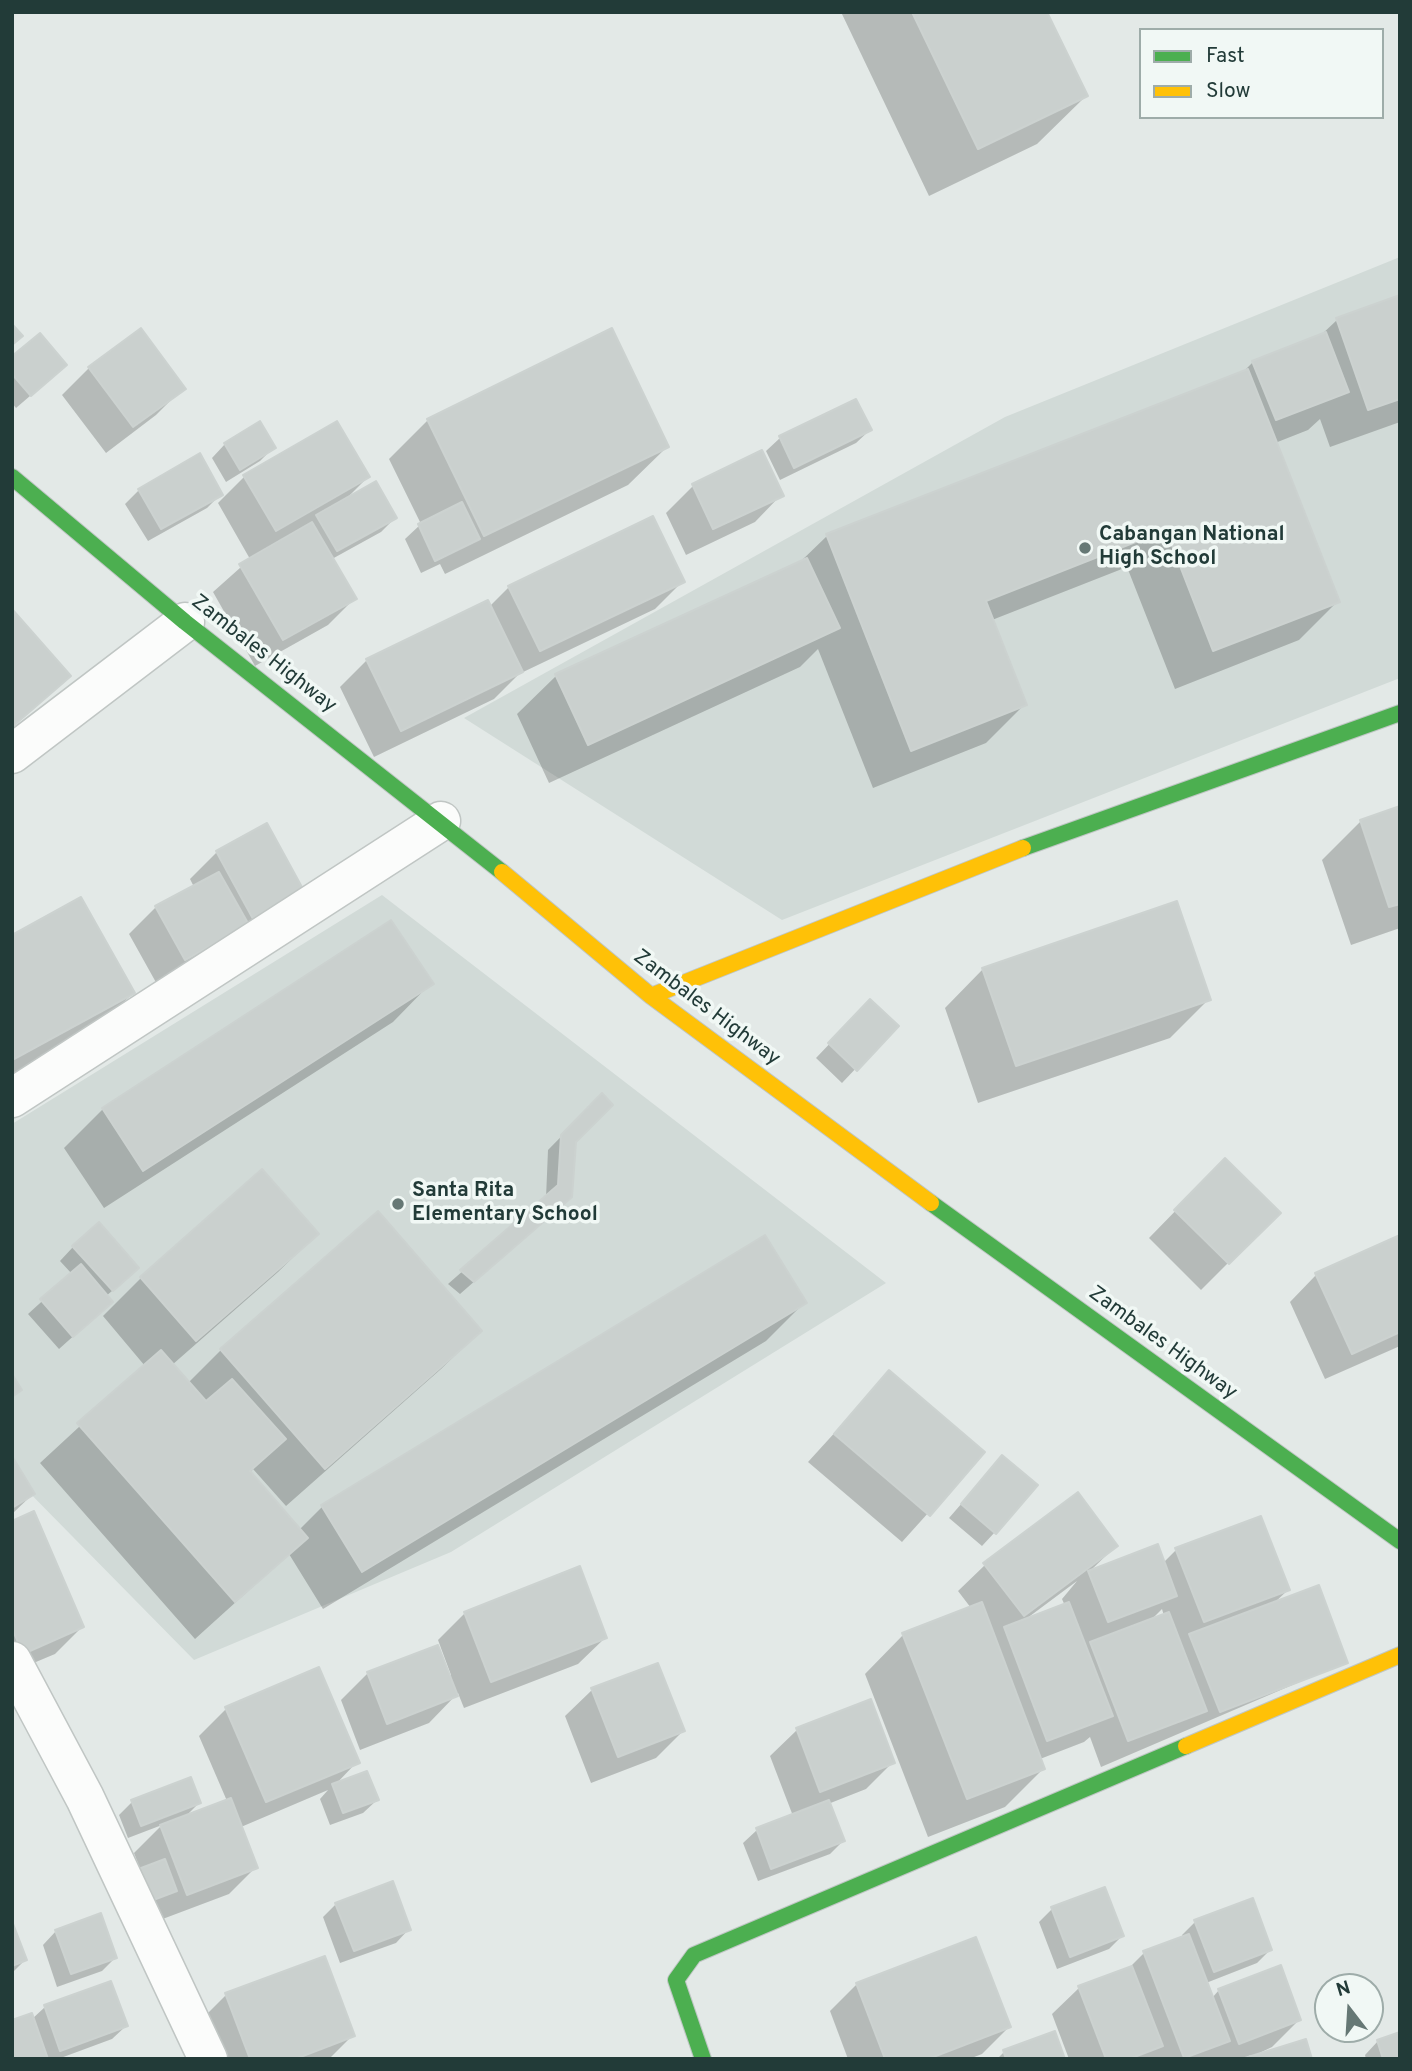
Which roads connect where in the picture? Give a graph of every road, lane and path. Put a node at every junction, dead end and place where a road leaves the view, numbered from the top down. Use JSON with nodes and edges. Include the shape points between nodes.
{"nodes":[{"id":1,"x":12,"y":477,"type":"edge"},
{"id":2,"x":185,"y":622,"type":"junction"},
{"id":3,"x":1400,"y":713,"type":"edge"},
{"id":4,"x":12,"y":754,"type":"edge"},
{"id":5,"x":442,"y":821,"type":"junction"},
{"id":6,"x":651,"y":996,"type":"junction"},
{"id":7,"x":12,"y":1098,"type":"edge"},
{"id":8,"x":1400,"y":1541,"type":"edge"},
{"id":9,"x":1400,"y":1655,"type":"edge"},
{"id":10,"x":12,"y":1661,"type":"edge"},
{"id":11,"x":208,"y":2059,"type":"edge"},
{"id":12,"x":703,"y":2059,"type":"edge"}],
"edges":[{"from":1,"to":2,"type":"main road","name":"Zambales Highway"},
{"from":2,"to":4,"type":"street"},
{"from":2,"to":5,"type":"main road","name":"Zambales Highway"},
{"from":3,"to":6,"type":"main road","via":[[1041,841]]},
{"from":5,"to":6,"type":"main road","name":"Zambales Highway"},
{"from":5,"to":7,"type":"street"},
{"from":6,"to":8,"type":"main road","name":"Zambales Highway"},
{"from":9,"to":12,"type":"main road","via":[[694,1955],[676,1980]]},
{"from":10,"to":11,"type":"street","via":[[85,1798]]}]}
